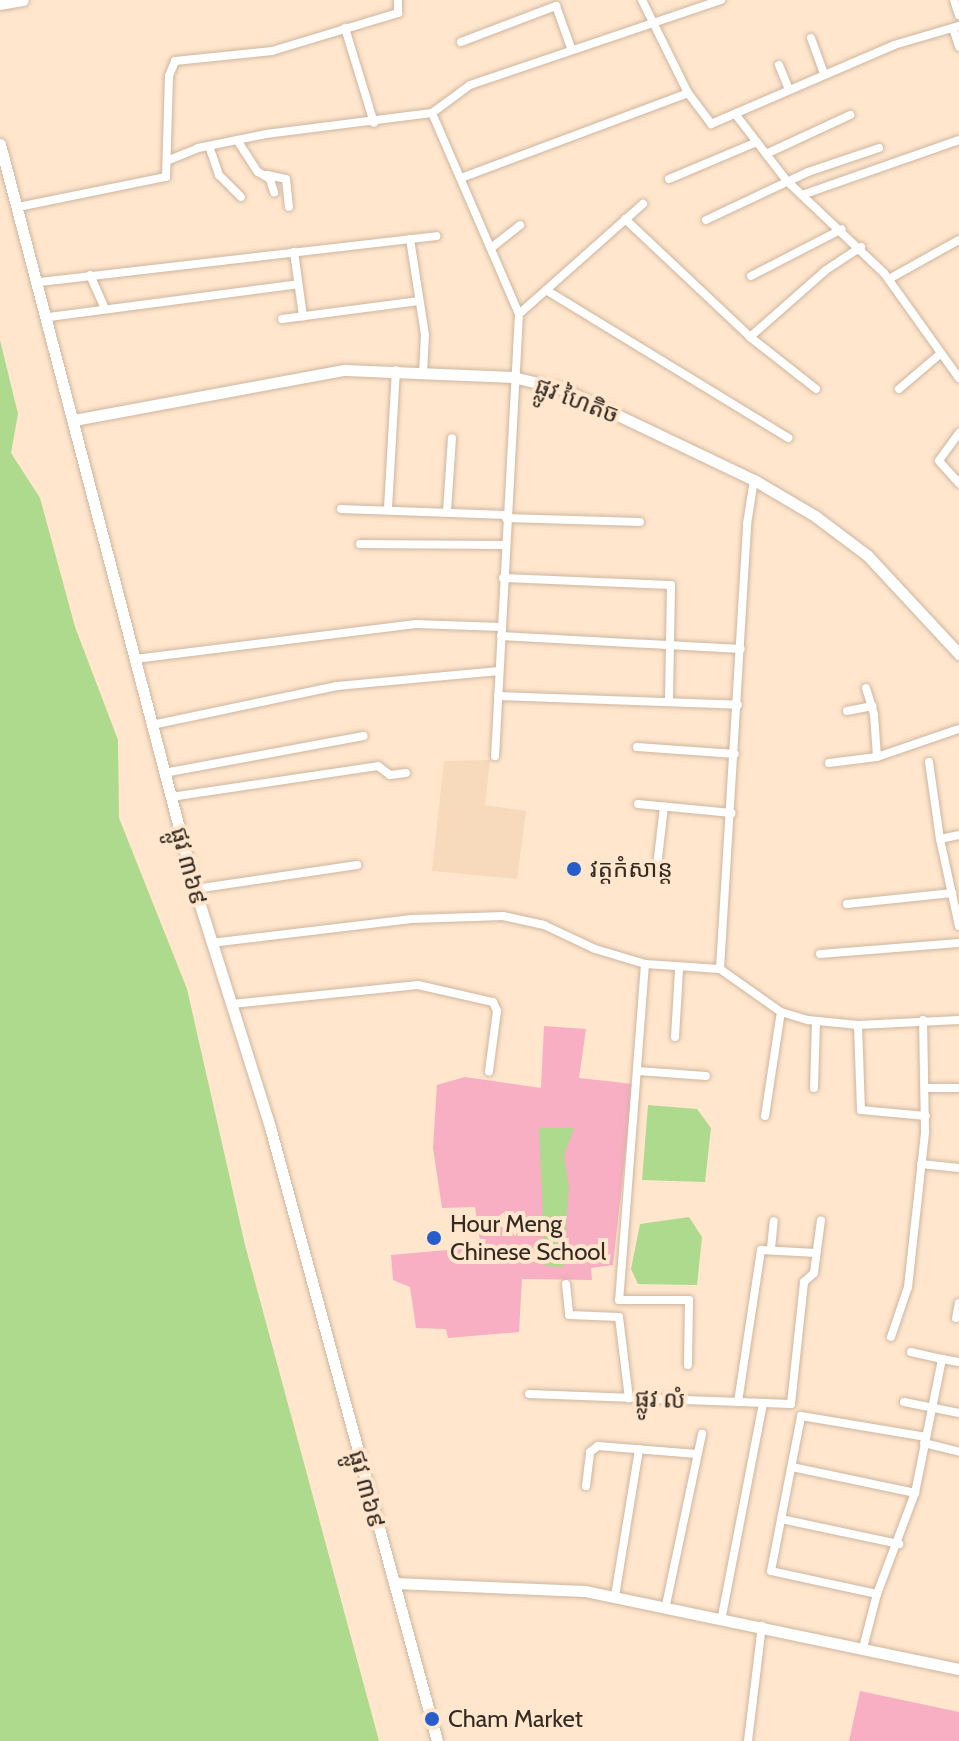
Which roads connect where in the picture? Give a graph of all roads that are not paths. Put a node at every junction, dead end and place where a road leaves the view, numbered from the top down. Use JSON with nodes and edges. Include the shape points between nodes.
{"nodes":[{"id":1,"x":23,"y":0,"type":"edge"},
{"id":2,"x":398,"y":0,"type":"edge"},
{"id":3,"x":642,"y":0,"type":"edge"},
{"id":4,"x":721,"y":0,"type":"edge"},
{"id":5,"x":954,"y":0,"type":"edge"},
{"id":6,"x":0,"y":4,"type":"edge"},
{"id":7,"x":959,"y":15,"type":"edge"},
{"id":8,"x":652,"y":20,"type":"junction"},
{"id":9,"x":956,"y":27,"type":"edge"},
{"id":10,"x":345,"y":28,"type":"junction"},
{"id":11,"x":811,"y":38,"type":"dead end"},
{"id":12,"x":461,"y":42,"type":"dead end"},
{"id":13,"x":959,"y":47,"type":"edge"},
{"id":14,"x":571,"y":48,"type":"junction"},
{"id":15,"x":779,"y":65,"type":"dead end"},
{"id":16,"x":824,"y":74,"type":"junction"},
{"id":17,"x":789,"y":90,"type":"junction"},
{"id":18,"x":688,"y":93,"type":"junction"},
{"id":19,"x":432,"y":113,"type":"junction"},
{"id":20,"x":736,"y":115,"type":"junction"},
{"id":21,"x":850,"y":115,"type":"dead end"},
{"id":22,"x":374,"y":123,"type":"junction"},
{"id":23,"x":237,"y":140,"type":"junction"},
{"id":24,"x":959,"y":140,"type":"edge"},
{"id":25,"x":757,"y":142,"type":"junction"},
{"id":26,"x":0,"y":144,"type":"edge"},
{"id":27,"x":209,"y":146,"type":"junction"},
{"id":28,"x":879,"y":148,"type":"dead end"},
{"id":29,"x":766,"y":154,"type":"junction"},
{"id":30,"x":169,"y":160,"type":"junction"},
{"id":31,"x":267,"y":175,"type":"junction"},
{"id":32,"x":461,"y":178,"type":"junction"},
{"id":33,"x":669,"y":179,"type":"dead end"},
{"id":34,"x":787,"y":181,"type":"junction"},
{"id":35,"x":274,"y":192,"type":"dead end"},
{"id":36,"x":802,"y":195,"type":"junction"},
{"id":37,"x":241,"y":197,"type":"dead end"},
{"id":38,"x":643,"y":204,"type":"dead end"},
{"id":39,"x":18,"y":207,"type":"junction"},
{"id":40,"x":289,"y":207,"type":"dead end"},
{"id":41,"x":625,"y":219,"type":"junction"},
{"id":42,"x":706,"y":220,"type":"dead end"},
{"id":43,"x":520,"y":225,"type":"dead end"},
{"id":44,"x":842,"y":229,"type":"junction"},
{"id":45,"x":436,"y":236,"type":"dead end"},
{"id":46,"x":410,"y":239,"type":"junction"},
{"id":47,"x":959,"y":240,"type":"edge"},
{"id":48,"x":861,"y":247,"type":"junction"},
{"id":49,"x":491,"y":248,"type":"junction"},
{"id":50,"x":294,"y":252,"type":"junction"},
{"id":51,"x":90,"y":275,"type":"junction"},
{"id":52,"x":751,"y":276,"type":"dead end"},
{"id":53,"x":889,"y":279,"type":"junction"},
{"id":54,"x":40,"y":282,"type":"junction"},
{"id":55,"x":298,"y":284,"type":"junction"},
{"id":56,"x":546,"y":290,"type":"junction"},
{"id":57,"x":419,"y":301,"type":"junction"},
{"id":58,"x":104,"y":306,"type":"junction"},
{"id":59,"x":519,"y":314,"type":"junction"},
{"id":60,"x":303,"y":316,"type":"junction"},
{"id":61,"x":49,"y":317,"type":"junction"},
{"id":62,"x":282,"y":319,"type":"dead end"},
{"id":63,"x":750,"y":337,"type":"junction"},
{"id":64,"x":940,"y":354,"type":"junction"},
{"id":65,"x":396,"y":370,"type":"junction"},
{"id":66,"x":423,"y":371,"type":"junction"},
{"id":67,"x":513,"y":377,"type":"junction"},
{"id":68,"x":959,"y":378,"type":"edge"},
{"id":69,"x":816,"y":389,"type":"dead end"},
{"id":70,"x":899,"y":389,"type":"dead end"},
{"id":71,"x":74,"y":420,"type":"junction"},
{"id":72,"x":959,"y":433,"type":"edge"},
{"id":73,"x":452,"y":438,"type":"dead end"},
{"id":74,"x":788,"y":438,"type":"dead end"},
{"id":75,"x":754,"y":480,"type":"junction"},
{"id":76,"x":959,"y":483,"type":"edge"},
{"id":77,"x":388,"y":508,"type":"junction"},
{"id":78,"x":341,"y":509,"type":"dead end"},
{"id":79,"x":447,"y":511,"type":"junction"},
{"id":80,"x":506,"y":516,"type":"junction"},
{"id":81,"x":640,"y":522,"type":"dead end"},
{"id":82,"x":360,"y":544,"type":"dead end"},
{"id":83,"x":505,"y":545,"type":"junction"},
{"id":84,"x":503,"y":578,"type":"junction"},
{"id":85,"x":501,"y":632,"type":"junction"},
{"id":86,"x":670,"y":647,"type":"junction"},
{"id":87,"x":741,"y":649,"type":"junction"},
{"id":88,"x":959,"y":654,"type":"edge"},
{"id":89,"x":135,"y":659,"type":"junction"},
{"id":90,"x":499,"y":671,"type":"junction"},
{"id":91,"x":866,"y":688,"type":"dead end"},
{"id":92,"x":498,"y":696,"type":"junction"},
{"id":93,"x":669,"y":700,"type":"junction"},
{"id":94,"x":738,"y":705,"type":"junction"},
{"id":95,"x":873,"y":706,"type":"junction"},
{"id":96,"x":847,"y":711,"type":"dead end"},
{"id":97,"x":152,"y":725,"type":"junction"},
{"id":98,"x":959,"y":729,"type":"edge"},
{"id":99,"x":364,"y":736,"type":"dead end"},
{"id":100,"x":637,"y":747,"type":"dead end"},
{"id":101,"x":735,"y":754,"type":"junction"},
{"id":102,"x":495,"y":756,"type":"dead end"},
{"id":103,"x":877,"y":757,"type":"junction"},
{"id":104,"x":929,"y":762,"type":"dead end"},
{"id":105,"x":829,"y":763,"type":"dead end"},
{"id":106,"x":164,"y":773,"type":"junction"},
{"id":107,"x":406,"y":773,"type":"dead end"},
{"id":108,"x":171,"y":797,"type":"junction"},
{"id":109,"x":638,"y":804,"type":"dead end"},
{"id":110,"x":664,"y":806,"type":"junction"},
{"id":111,"x":732,"y":813,"type":"junction"},
{"id":112,"x":959,"y":835,"type":"edge"},
{"id":113,"x":940,"y":839,"type":"junction"},
{"id":114,"x":357,"y":865,"type":"dead end"},
{"id":115,"x":657,"y":866,"type":"dead end"},
{"id":116,"x":195,"y":889,"type":"junction"},
{"id":117,"x":952,"y":893,"type":"junction"},
{"id":118,"x":847,"y":904,"type":"dead end"},
{"id":119,"x":959,"y":926,"type":"edge"},
{"id":120,"x":211,"y":943,"type":"junction"},
{"id":121,"x":959,"y":943,"type":"edge"},
{"id":122,"x":820,"y":954,"type":"dead end"},
{"id":123,"x":645,"y":964,"type":"junction"},
{"id":124,"x":679,"y":969,"type":"junction"},
{"id":125,"x":720,"y":969,"type":"junction"},
{"id":126,"x":232,"y":1004,"type":"junction"},
{"id":127,"x":781,"y":1012,"type":"junction"},
{"id":128,"x":923,"y":1020,"type":"junction"},
{"id":129,"x":959,"y":1020,"type":"edge"},
{"id":130,"x":816,"y":1021,"type":"junction"},
{"id":131,"x":858,"y":1025,"type":"junction"},
{"id":132,"x":675,"y":1037,"type":"dead end"},
{"id":133,"x":489,"y":1071,"type":"dead end"},
{"id":134,"x":638,"y":1071,"type":"junction"},
{"id":135,"x":706,"y":1076,"type":"dead end"},
{"id":136,"x":814,"y":1088,"type":"dead end"},
{"id":137,"x":927,"y":1088,"type":"junction"},
{"id":138,"x":959,"y":1088,"type":"edge"},
{"id":139,"x":765,"y":1116,"type":"dead end"},
{"id":140,"x":926,"y":1116,"type":"junction"},
{"id":141,"x":921,"y":1164,"type":"junction"},
{"id":142,"x":959,"y":1168,"type":"edge"},
{"id":143,"x":821,"y":1220,"type":"dead end"},
{"id":144,"x":774,"y":1221,"type":"dead end"},
{"id":145,"x":771,"y":1248,"type":"junction"},
{"id":146,"x":816,"y":1253,"type":"junction"},
{"id":147,"x":566,"y":1284,"type":"dead end"},
{"id":148,"x":619,"y":1300,"type":"junction"},
{"id":149,"x":959,"y":1303,"type":"edge"},
{"id":150,"x":619,"y":1317,"type":"junction"},
{"id":151,"x":956,"y":1318,"type":"dead end"},
{"id":152,"x":891,"y":1337,"type":"dead end"},
{"id":153,"x":911,"y":1352,"type":"dead end"},
{"id":154,"x":942,"y":1359,"type":"junction"},
{"id":155,"x":959,"y":1362,"type":"edge"},
{"id":156,"x":688,"y":1365,"type":"dead end"},
{"id":157,"x":529,"y":1394,"type":"dead end"},
{"id":158,"x":629,"y":1398,"type":"junction"},
{"id":159,"x":738,"y":1402,"type":"junction"},
{"id":160,"x":904,"y":1402,"type":"dead end"},
{"id":161,"x":763,"y":1403,"type":"junction"},
{"id":162,"x":932,"y":1408,"type":"junction"},
{"id":163,"x":959,"y":1413,"type":"edge"},
{"id":164,"x":702,"y":1434,"type":"dead end"},
{"id":165,"x":925,"y":1440,"type":"junction"},
{"id":166,"x":639,"y":1449,"type":"junction"},
{"id":167,"x":959,"y":1452,"type":"edge"},
{"id":168,"x":697,"y":1454,"type":"junction"},
{"id":169,"x":792,"y":1467,"type":"junction"},
{"id":170,"x":586,"y":1486,"type":"dead end"},
{"id":171,"x":915,"y":1493,"type":"junction"},
{"id":172,"x":781,"y":1519,"type":"junction"},
{"id":173,"x":899,"y":1544,"type":"junction"},
{"id":174,"x":394,"y":1583,"type":"junction"},
{"id":175,"x":877,"y":1594,"type":"junction"},
{"id":176,"x":615,"y":1596,"type":"junction"},
{"id":177,"x":666,"y":1605,"type":"junction"},
{"id":178,"x":722,"y":1616,"type":"junction"},
{"id":179,"x":762,"y":1626,"type":"junction"},
{"id":180,"x":863,"y":1648,"type":"junction"},
{"id":181,"x":959,"y":1669,"type":"edge"},
{"id":182,"x":437,"y":1741,"type":"edge"},
{"id":183,"x":748,"y":1741,"type":"edge"}],
"edges":[{"from":1,"to":6,"type":"main road"},
{"from":2,"to":10,"type":"street","via":[[398,13]]},
{"from":3,"to":8,"type":"street"},
{"from":4,"to":8,"type":"street"},
{"from":5,"to":7,"type":"street"},
{"from":8,"to":14,"type":"street"},
{"from":8,"to":18,"type":"street"},
{"from":9,"to":13,"type":"street"},
{"from":9,"to":16,"type":"street"},
{"from":10,"to":22,"type":"street"},
{"from":10,"to":30,"type":"street","via":[[266,52],[175,61],[169,76]]},
{"from":11,"to":16,"type":"street"},
{"from":12,"to":14,"type":"street","via":[[556,6]]},
{"from":14,"to":19,"type":"street","via":[[470,85]]},
{"from":15,"to":17,"type":"street"},
{"from":16,"to":17,"type":"street"},
{"from":17,"to":20,"type":"street"},
{"from":18,"to":20,"type":"street","via":[[711,124]]},
{"from":18,"to":32,"type":"street"},
{"from":19,"to":22,"type":"street"},
{"from":19,"to":32,"type":"street"},
{"from":20,"to":25,"type":"street"},
{"from":21,"to":29,"type":"street"},
{"from":22,"to":23,"type":"street"},
{"from":23,"to":27,"type":"street"},
{"from":23,"to":31,"type":"street","via":[[258,172]]},
{"from":24,"to":36,"type":"street"},
{"from":25,"to":29,"type":"street"},
{"from":25,"to":33,"type":"street"},
{"from":26,"to":39,"type":"main road","name":"ផ្លូវ ៣៦៩"},
{"from":27,"to":30,"type":"street"},
{"from":27,"to":37,"type":"street","via":[[219,175]]},
{"from":28,"to":34,"type":"street"},
{"from":29,"to":34,"type":"street"},
{"from":30,"to":39,"type":"street","via":[[162,180]]},
{"from":31,"to":35,"type":"street"},
{"from":31,"to":40,"type":"street","via":[[286,179]]},
{"from":32,"to":49,"type":"street"},
{"from":34,"to":36,"type":"street"},
{"from":34,"to":42,"type":"street"},
{"from":36,"to":44,"type":"street"},
{"from":38,"to":41,"type":"street"},
{"from":39,"to":54,"type":"main road","name":"ផ្លូវ ៣៦៩"},
{"from":41,"to":56,"type":"street"},
{"from":41,"to":63,"type":"street"},
{"from":43,"to":49,"type":"street"},
{"from":44,"to":48,"type":"street"},
{"from":44,"to":52,"type":"street"},
{"from":45,"to":46,"type":"street"},
{"from":46,"to":50,"type":"street"},
{"from":46,"to":57,"type":"street"},
{"from":47,"to":53,"type":"street"},
{"from":48,"to":53,"type":"street"},
{"from":48,"to":63,"type":"street","via":[[826,270]]},
{"from":49,"to":59,"type":"street"},
{"from":50,"to":51,"type":"street"},
{"from":50,"to":55,"type":"street"},
{"from":51,"to":54,"type":"street"},
{"from":51,"to":58,"type":"street"},
{"from":53,"to":64,"type":"street"},
{"from":54,"to":61,"type":"main road","name":"ផ្លូវ ៣៦៩"},
{"from":55,"to":58,"type":"street"},
{"from":55,"to":60,"type":"street"},
{"from":56,"to":59,"type":"street"},
{"from":56,"to":74,"type":"street"},
{"from":57,"to":60,"type":"street"},
{"from":57,"to":66,"type":"street","via":[[425,335]]},
{"from":58,"to":61,"type":"street"},
{"from":59,"to":67,"type":"street"},
{"from":60,"to":62,"type":"street"},
{"from":61,"to":71,"type":"main road","name":"ផ្លូវ ៣៦៩"},
{"from":63,"to":69,"type":"street"},
{"from":64,"to":68,"type":"street"},
{"from":64,"to":70,"type":"street"},
{"from":65,"to":66,"type":"main road","name":"ផ្លូវ ហៃតិច"},
{"from":65,"to":71,"type":"main road","name":"ផ្លូវ ហៃតិច","via":[[287,379]]},
{"from":65,"to":77,"type":"street"},
{"from":66,"to":67,"type":"main road","name":"ផ្លូវ ហៃតិច"},
{"from":67,"to":75,"type":"main road","name":"ផ្លូវ ហៃតិច","via":[[563,389]]},
{"from":67,"to":80,"type":"street"},
{"from":71,"to":89,"type":"main road","name":"ផ្លូវ ៣៦៩"},
{"from":72,"to":76,"type":"street","via":[[939,461]]},
{"from":73,"to":79,"type":"street"},
{"from":75,"to":87,"type":"street"},
{"from":75,"to":88,"type":"main road","name":"ផ្លូវ ហៃតិច","via":[[868,556]]},
{"from":77,"to":78,"type":"street"},
{"from":77,"to":79,"type":"street"},
{"from":79,"to":80,"type":"street"},
{"from":80,"to":81,"type":"street"},
{"from":80,"to":83,"type":"street"},
{"from":82,"to":83,"type":"street"},
{"from":83,"to":84,"type":"street"},
{"from":84,"to":85,"type":"street"},
{"from":84,"to":86,"type":"street","via":[[671,585]]},
{"from":85,"to":86,"type":"street"},
{"from":85,"to":89,"type":"street","via":[[416,624]]},
{"from":85,"to":90,"type":"street"},
{"from":86,"to":87,"type":"street"},
{"from":86,"to":93,"type":"street"},
{"from":87,"to":94,"type":"street"},
{"from":89,"to":97,"type":"main road","name":"ផ្លូវ ៣៦៩"},
{"from":90,"to":92,"type":"street"},
{"from":90,"to":97,"type":"street","via":[[337,686]]},
{"from":91,"to":95,"type":"street"},
{"from":92,"to":93,"type":"street"},
{"from":92,"to":102,"type":"street"},
{"from":93,"to":94,"type":"street"},
{"from":94,"to":101,"type":"street"},
{"from":95,"to":96,"type":"street"},
{"from":95,"to":103,"type":"street"},
{"from":97,"to":106,"type":"main road","name":"ផ្លូវ ៣៦៩"},
{"from":98,"to":103,"type":"street"},
{"from":99,"to":106,"type":"street"},
{"from":100,"to":101,"type":"street"},
{"from":101,"to":111,"type":"street"},
{"from":103,"to":105,"type":"street"},
{"from":104,"to":113,"type":"street"},
{"from":106,"to":108,"type":"main road","name":"ផ្លូវ ៣៦៩"},
{"from":107,"to":108,"type":"street","via":[[390,775],[378,766]]},
{"from":108,"to":116,"type":"main road","name":"ផ្លូវ ៣៦៩"},
{"from":109,"to":110,"type":"street"},
{"from":110,"to":111,"type":"street"},
{"from":110,"to":115,"type":"street"},
{"from":111,"to":125,"type":"street"},
{"from":112,"to":113,"type":"street"},
{"from":113,"to":117,"type":"street"},
{"from":114,"to":116,"type":"street"},
{"from":116,"to":120,"type":"main road","name":"ផ្លូវ ៣៦៩"},
{"from":117,"to":118,"type":"street"},
{"from":117,"to":119,"type":"street"},
{"from":120,"to":123,"type":"street","via":[[481,914],[544,925],[595,949]]},
{"from":120,"to":126,"type":"main road","name":"ផ្លូវ ៣៦៩"},
{"from":121,"to":122,"type":"street"},
{"from":123,"to":124,"type":"street"},
{"from":123,"to":134,"type":"street"},
{"from":124,"to":125,"type":"street"},
{"from":124,"to":132,"type":"street"},
{"from":125,"to":127,"type":"street"},
{"from":126,"to":133,"type":"street","via":[[418,985],[466,995],[497,1006]]},
{"from":126,"to":174,"type":"main road","name":"ផ្លូវ ៣៦៩"},
{"from":127,"to":130,"type":"street"},
{"from":127,"to":139,"type":"street"},
{"from":128,"to":129,"type":"street"},
{"from":128,"to":131,"type":"street"},
{"from":128,"to":137,"type":"street"},
{"from":130,"to":131,"type":"street"},
{"from":130,"to":136,"type":"street"},
{"from":131,"to":140,"type":"street","via":[[861,1110]]},
{"from":134,"to":135,"type":"street"},
{"from":134,"to":148,"type":"street"},
{"from":137,"to":138,"type":"street"},
{"from":137,"to":140,"type":"street"},
{"from":140,"to":141,"type":"street"},
{"from":141,"to":142,"type":"street"},
{"from":141,"to":152,"type":"street","via":[[908,1287]]},
{"from":143,"to":146,"type":"street"},
{"from":144,"to":145,"type":"street"},
{"from":145,"to":146,"type":"street"},
{"from":145,"to":159,"type":"street","via":[[761,1250],[756,1272]]},
{"from":146,"to":161,"type":"street","name":"ផ្លូវ លំ","via":[[814,1273],[804,1282],[791,1404]]},
{"from":147,"to":150,"type":"street","via":[[569,1315]]},
{"from":148,"to":150,"type":"street"},
{"from":148,"to":156,"type":"street","via":[[689,1300]]},
{"from":149,"to":151,"type":"street"},
{"from":150,"to":158,"type":"street"},
{"from":153,"to":154,"type":"street"},
{"from":154,"to":155,"type":"street"},
{"from":154,"to":162,"type":"street"},
{"from":157,"to":158,"type":"street","name":"ផ្លូវ លំ"},
{"from":158,"to":159,"type":"street","name":"ផ្លូវ លំ"},
{"from":159,"to":161,"type":"street","name":"ផ្លូវ លំ"},
{"from":160,"to":162,"type":"street"},
{"from":161,"to":178,"type":"street"},
{"from":162,"to":163,"type":"street"},
{"from":162,"to":165,"type":"street"},
{"from":164,"to":168,"type":"street"},
{"from":165,"to":167,"type":"street"},
{"from":165,"to":169,"type":"street","via":[[801,1416]]},
{"from":165,"to":171,"type":"street"},
{"from":166,"to":168,"type":"street"},
{"from":166,"to":170,"type":"street","via":[[592,1448]]},
{"from":166,"to":176,"type":"street"},
{"from":168,"to":177,"type":"street"},
{"from":169,"to":171,"type":"street"},
{"from":169,"to":172,"type":"street"},
{"from":171,"to":173,"type":"street"},
{"from":172,"to":173,"type":"street"},
{"from":172,"to":175,"type":"street","via":[[771,1571]]},
{"from":173,"to":175,"type":"street"},
{"from":174,"to":176,"type":"main road"},
{"from":174,"to":182,"type":"main road","name":"ផ្លូវ ៣៦៩"},
{"from":175,"to":180,"type":"street"},
{"from":176,"to":177,"type":"main road"},
{"from":177,"to":178,"type":"main road"},
{"from":178,"to":179,"type":"main road"},
{"from":179,"to":180,"type":"main road"},
{"from":179,"to":183,"type":"street"},
{"from":180,"to":181,"type":"main road"}]}
